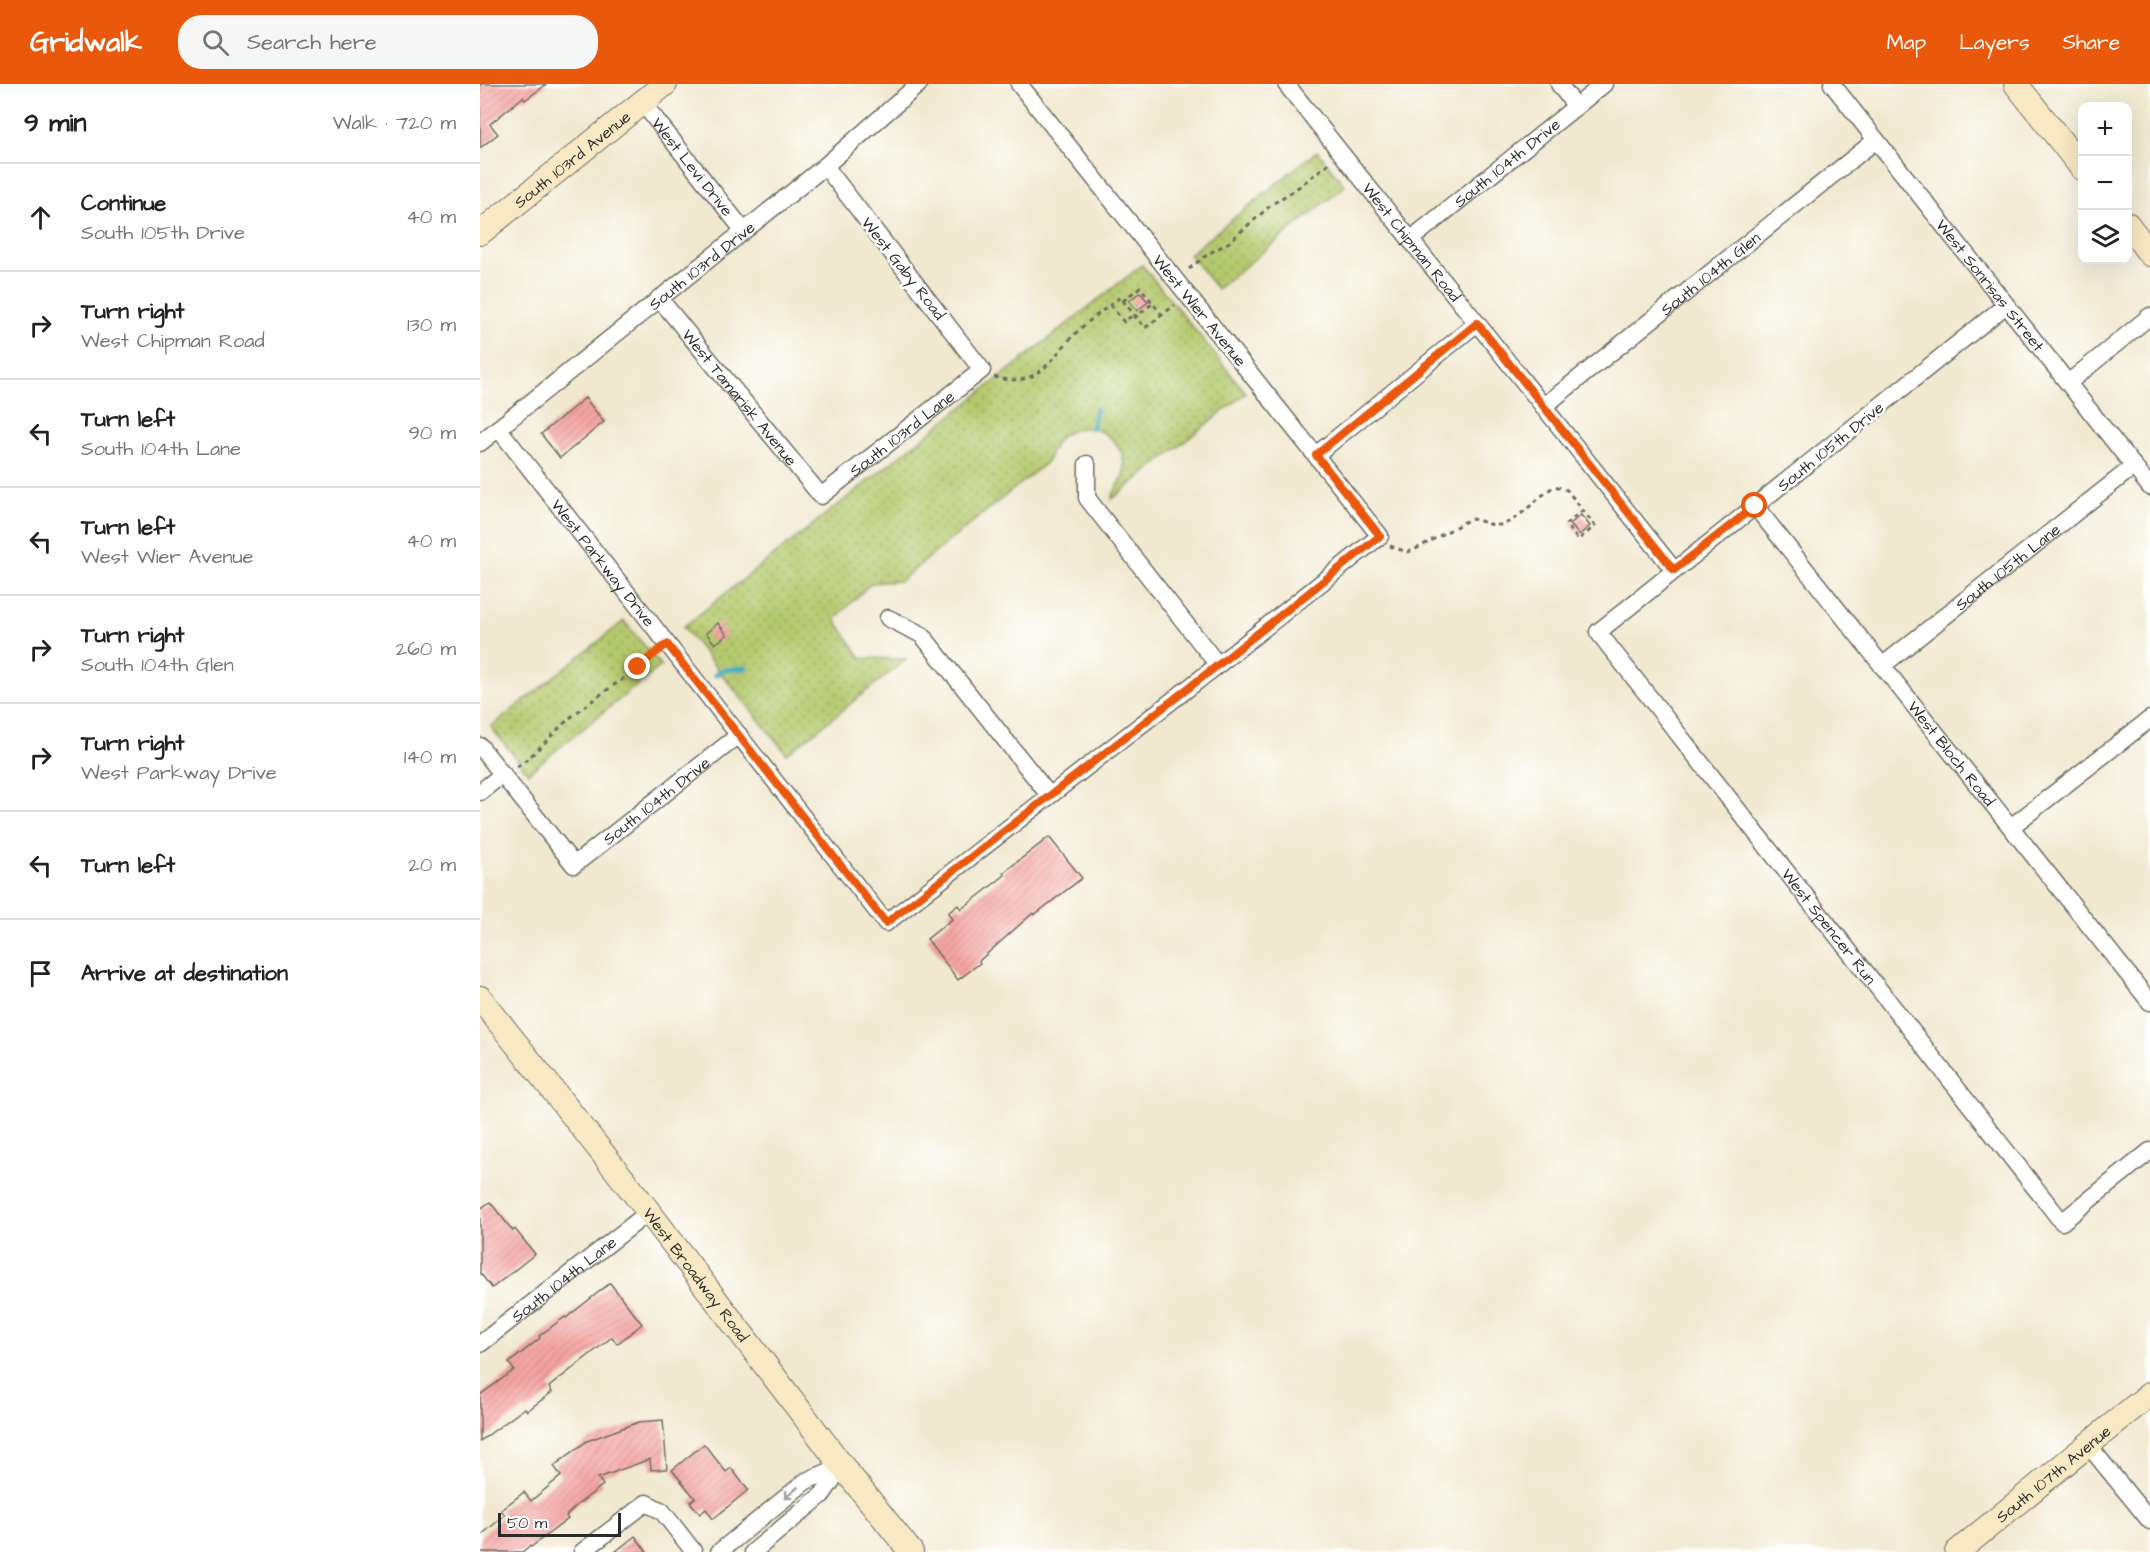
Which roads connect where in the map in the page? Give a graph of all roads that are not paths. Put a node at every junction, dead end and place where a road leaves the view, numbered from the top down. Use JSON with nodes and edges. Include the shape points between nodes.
{"nodes":[{"id":1,"x":665,"y":84,"type":"edge"},
{"id":2,"x":919,"y":84,"type":"edge"},
{"id":3,"x":1019,"y":84,"type":"edge"},
{"id":4,"x":1287,"y":84,"type":"edge"},
{"id":5,"x":1558,"y":84,"type":"edge"},
{"id":6,"x":1605,"y":84,"type":"edge"},
{"id":7,"x":1832,"y":84,"type":"edge"},
{"id":8,"x":2016,"y":84,"type":"edge"},
{"id":9,"x":642,"y":102,"type":"junction"},
{"id":10,"x":1576,"y":107,"type":"junction"},
{"id":11,"x":1876,"y":140,"type":"junction"},
{"id":12,"x":2078,"y":163,"type":"edge"},
{"id":13,"x":825,"y":166,"type":"junction"},
{"id":14,"x":483,"y":225,"type":"edge"},
{"id":15,"x":743,"y":230,"type":"junction"},
{"id":16,"x":2132,"y":231,"type":"edge"},
{"id":17,"x":1410,"y":240,"type":"junction"},
{"id":18,"x":2150,"y":254,"type":"edge"},
{"id":19,"x":659,"y":298,"type":"junction"},
{"id":20,"x":2006,"y":305,"type":"junction"},
{"id":21,"x":2150,"y":316,"type":"edge"},
{"id":22,"x":1477,"y":323,"type":"junction"},
{"id":23,"x":982,"y":370,"type":"joint"},
{"id":24,"x":2068,"y":383,"type":"junction"},
{"id":25,"x":1544,"y":407,"type":"junction"},
{"id":26,"x":498,"y":428,"type":"junction"},
{"id":27,"x":480,"y":443,"type":"edge"},
{"id":28,"x":1316,"y":455,"type":"junction"},
{"id":29,"x":1087,"y":464,"type":"dead end"},
{"id":30,"x":2134,"y":466,"type":"junction"},
{"id":31,"x":2150,"y":487,"type":"edge"},
{"id":32,"x":820,"y":496,"type":"joint"},
{"id":33,"x":1755,"y":506,"type":"junction"},
{"id":34,"x":1674,"y":570,"type":"junction"},
{"id":35,"x":888,"y":618,"type":"dead end"},
{"id":36,"x":1598,"y":632,"type":"joint"},
{"id":37,"x":1218,"y":665,"type":"junction"},
{"id":38,"x":1882,"y":666,"type":"junction"},
{"id":39,"x":2150,"y":719,"type":"edge"},
{"id":40,"x":739,"y":735,"type":"junction"},
{"id":41,"x":483,"y":754,"type":"edge"},
{"id":42,"x":502,"y":774,"type":"junction"},
{"id":43,"x":480,"y":792,"type":"edge"},
{"id":44,"x":1049,"y":795,"type":"junction"},
{"id":45,"x":2011,"y":827,"type":"junction"},
{"id":46,"x":480,"y":998,"type":"edge"},
{"id":47,"x":2150,"y":1002,"type":"edge"},
{"id":48,"x":2150,"y":1151,"type":"edge"},
{"id":49,"x":649,"y":1212,"type":"junction"},
{"id":50,"x":483,"y":1335,"type":"edge"},
{"id":51,"x":2150,"y":1394,"type":"edge"},
{"id":52,"x":2089,"y":1446,"type":"junction"},
{"id":53,"x":842,"y":1466,"type":"junction"},
{"id":54,"x":2150,"y":1521,"type":"edge"},
{"id":55,"x":582,"y":1552,"type":"edge"},
{"id":56,"x":694,"y":1552,"type":"edge"},
{"id":57,"x":719,"y":1552,"type":"edge"},
{"id":58,"x":753,"y":1552,"type":"edge"},
{"id":59,"x":911,"y":1552,"type":"edge"},
{"id":60,"x":1957,"y":1552,"type":"edge"}],
"edges":[{"from":1,"to":9,"type":"main road","name":"South 103rd Avenue"},
{"from":2,"to":13,"type":"street","name":"South 103rd Drive"},
{"from":3,"to":28,"type":"street","name":"West Wier Avenue"},
{"from":4,"to":17,"type":"street","name":"West Chipman Road"},
{"from":5,"to":10,"type":"street"},
{"from":6,"to":10,"type":"street","name":"South 104th Drive"},
{"from":7,"to":11,"type":"street","name":"West Sonrisas Street"},
{"from":8,"to":12,"type":"main road"},
{"from":9,"to":14,"type":"main road","name":"South 103rd Avenue"},
{"from":9,"to":15,"type":"street","name":"West Levi Drive"},
{"from":10,"to":17,"type":"street","name":"South 104th Drive"},
{"from":11,"to":20,"type":"street","name":"West Sonrisas Street"},
{"from":11,"to":25,"type":"street","name":"South 104th Glen"},
{"from":13,"to":15,"type":"street","name":"South 103rd Drive"},
{"from":13,"to":23,"type":"street","name":"West Gaby Road"},
{"from":15,"to":19,"type":"street","name":"South 103rd Drive"},
{"from":16,"to":18,"type":"main road"},
{"from":17,"to":22,"type":"street","name":"West Chipman Road"},
{"from":19,"to":26,"type":"street","name":"South 103rd Drive"},
{"from":19,"to":32,"type":"street","name":"West Tamarisk Avenue"},
{"from":20,"to":24,"type":"street","name":"West Sonrisas Street"},
{"from":20,"to":33,"type":"street","name":"South 105th Drive"},
{"from":21,"to":24,"type":"street"},
{"from":22,"to":25,"type":"street","name":"West Chipman Road"},
{"from":22,"to":28,"type":"street"},
{"from":23,"to":32,"type":"street","name":"South 103rd Lane"},
{"from":24,"to":30,"type":"street","name":"West Sonrisas Street"},
{"from":25,"to":34,"type":"street","name":"West Chipman Road"},
{"from":26,"to":27,"type":"street","name":"South 103rd Drive"},
{"from":26,"to":40,"type":"street","name":"West Parkway Drive"},
{"from":28,"to":37,"type":"street","name":"West Wier Avenue","via":[[1380,536]]},
{"from":29,"to":37,"type":"street","via":[[1087,498]]},
{"from":30,"to":31,"type":"street","name":"West Sonrisas Street"},
{"from":30,"to":38,"type":"street","name":"South 105th Lane"},
{"from":33,"to":34,"type":"street","name":"South 105th Drive"},
{"from":33,"to":38,"type":"street","name":"West Bloch Road"},
{"from":34,"to":36,"type":"street","name":"South 105th Drive"},
{"from":35,"to":44,"type":"street","via":[[922,635]]},
{"from":36,"to":48,"type":"street","name":"West Spencer Run","via":[[2062,1222]]},
{"from":37,"to":44,"type":"street"},
{"from":38,"to":45,"type":"street","name":"West Bloch Road"},
{"from":39,"to":45,"type":"street"},
{"from":40,"to":42,"type":"street","name":"South 104th Drive","via":[[574,865]]},
{"from":40,"to":44,"type":"street","name":"West Parkway Drive","via":[[886,923]]},
{"from":41,"to":42,"type":"street"},
{"from":42,"to":43,"type":"street"},
{"from":45,"to":47,"type":"street","name":"West Bloch Road"},
{"from":46,"to":49,"type":"main road","name":"West Broadway Road"},
{"from":49,"to":50,"type":"street","name":"South 104th Lane"},
{"from":49,"to":53,"type":"main road","name":"West Broadway Road"},
{"from":51,"to":52,"type":"main road","name":"South 107th Avenue"},
{"from":52,"to":54,"type":"street"},
{"from":52,"to":60,"type":"main road","name":"South 107th Avenue"},
{"from":53,"to":57,"type":"street","one_way":true,"via":[[806,1481]]},
{"from":53,"to":58,"type":"street","via":[[822,1496]]},
{"from":53,"to":59,"type":"main road","name":"West Broadway Road"},
{"from":55,"to":56,"type":"street","via":[[646,1503],[662,1511]]}]}
